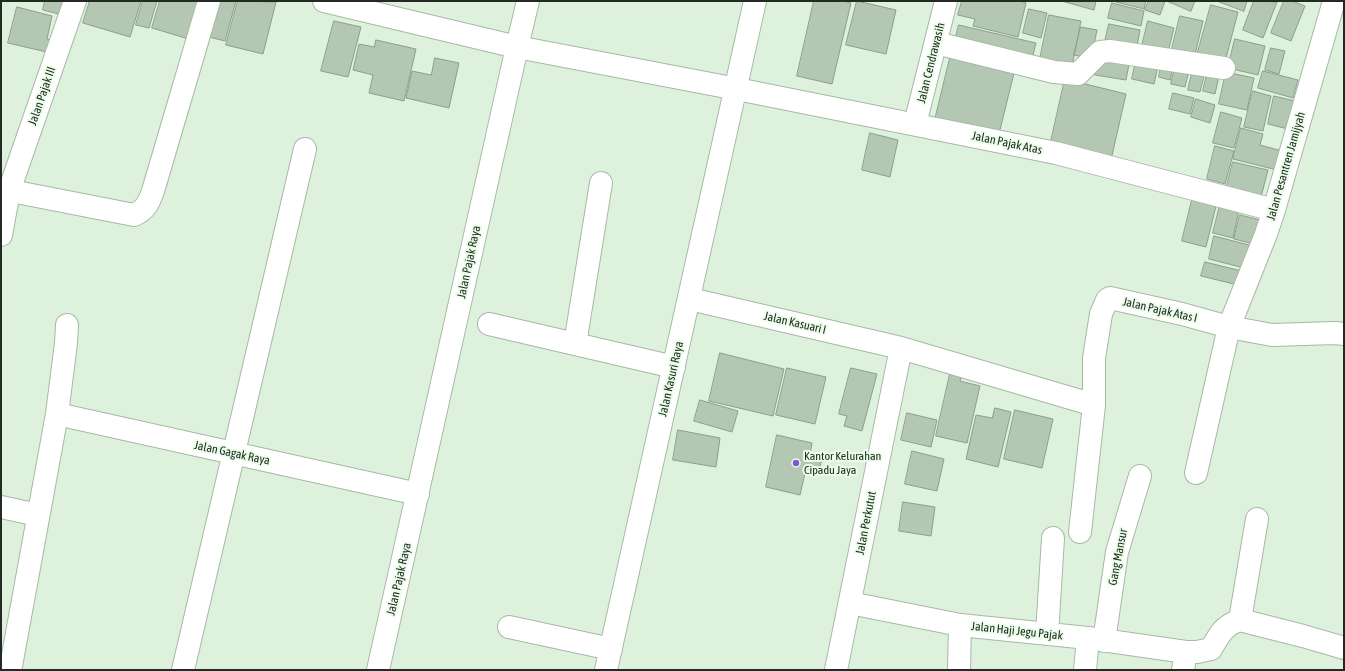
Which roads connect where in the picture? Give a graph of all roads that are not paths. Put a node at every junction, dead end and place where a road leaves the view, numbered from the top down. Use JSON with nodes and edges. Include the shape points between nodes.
{"nodes":[{"id":1,"x":75,"y":1,"type":"edge"},
{"id":2,"x":209,"y":1,"type":"edge"},
{"id":3,"x":327,"y":1,"type":"edge"},
{"id":4,"x":528,"y":1,"type":"edge"},
{"id":5,"x":755,"y":1,"type":"edge"},
{"id":6,"x":946,"y":1,"type":"edge"},
{"id":7,"x":1334,"y":1,"type":"edge"},
{"id":8,"x":936,"y":43,"type":"junction"},
{"id":9,"x":517,"y":47,"type":"junction"},
{"id":10,"x":1224,"y":68,"type":"dead end"},
{"id":11,"x":738,"y":81,"type":"junction"},
{"id":12,"x":915,"y":124,"type":"junction"},
{"id":13,"x":305,"y":149,"type":"dead end"},
{"id":14,"x":601,"y":183,"type":"dead end"},
{"id":15,"x":5,"y":190,"type":"edge"},
{"id":16,"x":1274,"y":210,"type":"junction"},
{"id":17,"x":1,"y":235,"type":"edge"},
{"id":18,"x":690,"y":299,"type":"junction"},
{"id":19,"x":489,"y":324,"type":"dead end"},
{"id":20,"x":67,"y":325,"type":"dead end"},
{"id":21,"x":1229,"y":327,"type":"junction"},
{"id":22,"x":1344,"y":334,"type":"edge"},
{"id":23,"x":575,"y":344,"type":"junction"},
{"id":24,"x":900,"y":348,"type":"junction"},
{"id":25,"x":674,"y":366,"type":"junction"},
{"id":26,"x":1094,"y":405,"type":"junction"},
{"id":27,"x":57,"y":414,"type":"junction"},
{"id":28,"x":233,"y":453,"type":"junction"},
{"id":29,"x":1196,"y":473,"type":"dead end"},
{"id":30,"x":1140,"y":476,"type":"dead end"},
{"id":31,"x":413,"y":493,"type":"junction"},
{"id":32,"x":1,"y":507,"type":"edge"},
{"id":33,"x":38,"y":515,"type":"junction"},
{"id":34,"x":1257,"y":519,"type":"dead end"},
{"id":35,"x":1080,"y":532,"type":"dead end"},
{"id":36,"x":1053,"y":538,"type":"dead end"},
{"id":37,"x":850,"y":603,"type":"junction"},
{"id":38,"x":1240,"y":620,"type":"junction"},
{"id":39,"x":960,"y":625,"type":"junction"},
{"id":40,"x":509,"y":627,"type":"dead end"},
{"id":41,"x":1047,"y":634,"type":"junction"},
{"id":42,"x":1096,"y":639,"type":"junction"},
{"id":43,"x":1344,"y":648,"type":"edge"},
{"id":44,"x":611,"y":649,"type":"junction"},
{"id":45,"x":1184,"y":661,"type":"edge"},
{"id":46,"x":11,"y":666,"type":"dead end"},
{"id":47,"x":183,"y":670,"type":"edge"},
{"id":48,"x":378,"y":670,"type":"edge"},
{"id":49,"x":606,"y":670,"type":"edge"},
{"id":50,"x":836,"y":670,"type":"edge"},
{"id":51,"x":959,"y":670,"type":"edge"},
{"id":52,"x":1085,"y":670,"type":"edge"}],
"edges":[{"from":1,"to":15,"type":"street","name":"Jalan Pajak III"},
{"from":2,"to":15,"type":"street","via":[[153,191],[148,205],[141,212],[134,215]]},
{"from":3,"to":9,"type":"street"},
{"from":4,"to":9,"type":"street","name":"Jalan Pajak Raya"},
{"from":5,"to":11,"type":"street","name":"Jalan Kasuri Raya"},
{"from":6,"to":8,"type":"street","name":"Jalan Cendrawasih"},
{"from":7,"to":16,"type":"street","name":"Jalan Pesantren Jamijyah"},
{"from":8,"to":10,"type":"street","via":[[1054,72],[1078,74],[1100,52],[1110,51]]},
{"from":8,"to":12,"type":"street","name":"Jalan Cendrawasih"},
{"from":9,"to":11,"type":"street","name":"Jalan Pajak Atas"},
{"from":9,"to":31,"type":"street","name":"Jalan Pajak Raya"},
{"from":11,"to":12,"type":"street","name":"Jalan Pajak Atas"},
{"from":11,"to":18,"type":"street","name":"Jalan Kasuri Raya"},
{"from":12,"to":16,"type":"street","name":"Jalan Pajak Atas","via":[[1056,153]]},
{"from":13,"to":28,"type":"street"},
{"from":14,"to":23,"type":"street"},
{"from":15,"to":17,"type":"street","name":"Jalan Pajak III"},
{"from":16,"to":21,"type":"street","name":"Jalan Pesantren Jamijyah"},
{"from":18,"to":24,"type":"street","name":"Jalan Kasuari I"},
{"from":18,"to":25,"type":"street","name":"Jalan Kasuri Raya"},
{"from":19,"to":23,"type":"street"},
{"from":20,"to":27,"type":"street"},
{"from":21,"to":22,"type":"street","via":[[1272,335]]},
{"from":21,"to":26,"type":"street","name":"Jalan Pajak Atas I","via":[[1110,298],[1101,314],[1094,358]]},
{"from":21,"to":29,"type":"street"},
{"from":23,"to":25,"type":"street"},
{"from":24,"to":26,"type":"street","name":"Jalan Kasuari I"},
{"from":24,"to":37,"type":"street","name":"Jalan Perkutut"},
{"from":25,"to":44,"type":"street","name":"Jalan Kasuri Raya"},
{"from":26,"to":35,"type":"street"},
{"from":27,"to":28,"type":"street","name":"Jalan Gagak Raya"},
{"from":27,"to":33,"type":"street"},
{"from":28,"to":31,"type":"street","name":"Jalan Gagak Raya"},
{"from":28,"to":47,"type":"street"},
{"from":30,"to":42,"type":"street","name":"Gang Mansur","via":[[1117,552]]},
{"from":31,"to":48,"type":"street","name":"Jalan Pajak Raya"},
{"from":32,"to":33,"type":"street"},
{"from":33,"to":46,"type":"street"},
{"from":34,"to":38,"type":"street"},
{"from":36,"to":41,"type":"street"},
{"from":37,"to":39,"type":"street","name":"Jalan Haji Jegu Pajak"},
{"from":37,"to":50,"type":"street","name":"Jalan Perkutut"},
{"from":38,"to":43,"type":"street"},
{"from":38,"to":45,"type":"street","name":"Jalan Haji Jegu Pajak","via":[[1221,632],[1211,649],[1197,652]]},
{"from":39,"to":41,"type":"street","name":"Jalan Haji Jegu Pajak"},
{"from":39,"to":51,"type":"street"},
{"from":40,"to":44,"type":"street"},
{"from":41,"to":42,"type":"street","name":"Jalan Haji Jegu Pajak"},
{"from":42,"to":45,"type":"street","name":"Jalan Haji Jegu Pajak"},
{"from":42,"to":52,"type":"street","name":"Gang Mansur"},
{"from":44,"to":49,"type":"street","name":"Jalan Kasuri Raya"}]}
